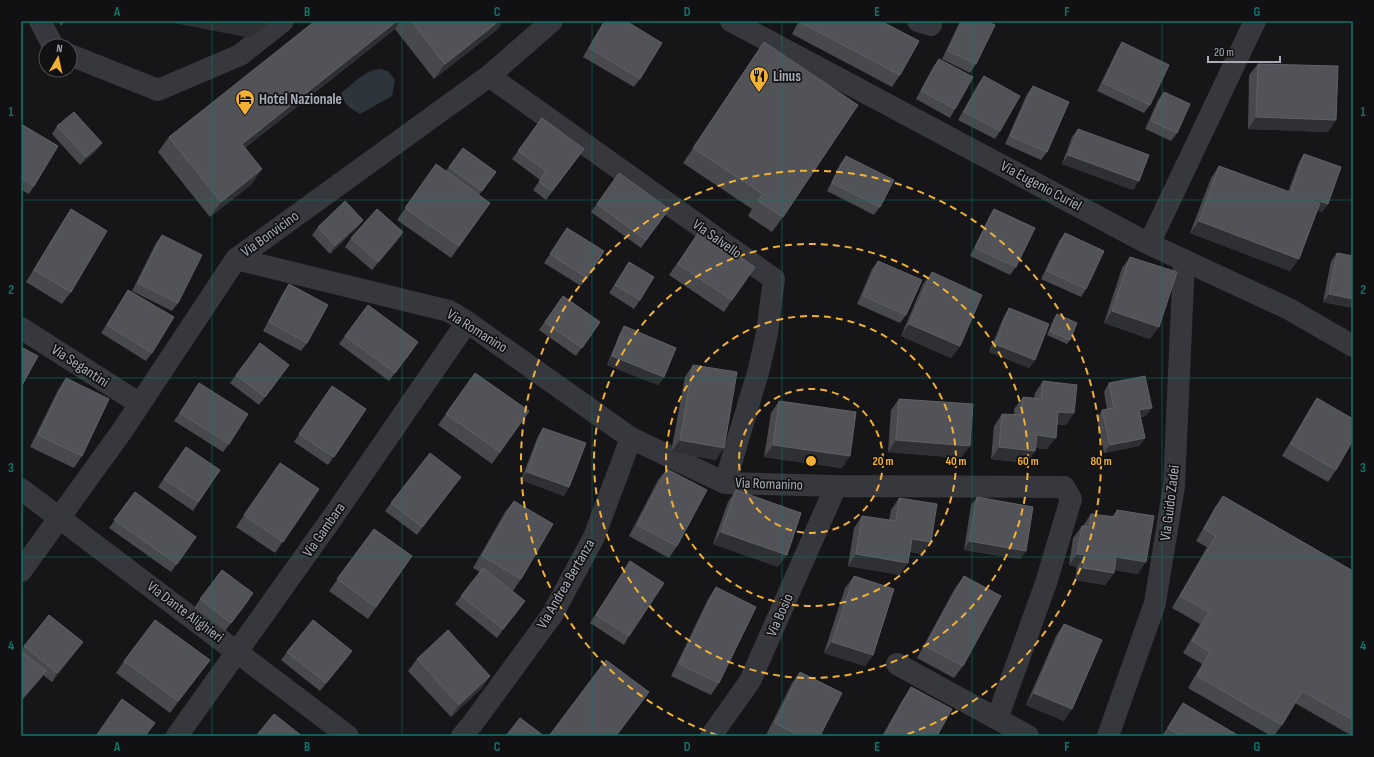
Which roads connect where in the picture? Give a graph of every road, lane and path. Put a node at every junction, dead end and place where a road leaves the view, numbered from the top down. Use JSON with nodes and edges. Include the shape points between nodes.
{"nodes":[{"id":1,"x":40,"y":21,"type":"edge"},
{"id":2,"x":283,"y":21,"type":"edge"},
{"id":3,"x":552,"y":21,"type":"edge"},
{"id":4,"x":731,"y":21,"type":"edge"},
{"id":5,"x":1255,"y":21,"type":"edge"},
{"id":6,"x":49,"y":38,"type":"edge"},
{"id":7,"x":78,"y":57,"type":"edge"},
{"id":8,"x":481,"y":75,"type":"junction"},
{"id":9,"x":1149,"y":244,"type":"junction"},
{"id":10,"x":236,"y":259,"type":"junction"},
{"id":11,"x":1184,"y":261,"type":"junction"},
{"id":12,"x":467,"y":322,"type":"junction"},
{"id":13,"x":21,"y":328,"type":"edge"},
{"id":14,"x":1353,"y":346,"type":"edge"},
{"id":15,"x":140,"y":404,"type":"junction"},
{"id":16,"x":631,"y":438,"type":"junction"},
{"id":17,"x":725,"y":483,"type":"junction"},
{"id":18,"x":836,"y":486,"type":"junction"},
{"id":19,"x":21,"y":489,"type":"edge"},
{"id":20,"x":60,"y":517,"type":"junction"},
{"id":21,"x":21,"y":572,"type":"edge"},
{"id":22,"x":238,"y":652,"type":"junction"},
{"id":23,"x":897,"y":664,"type":"dead end"},
{"id":24,"x":997,"y":719,"type":"junction"},
{"id":25,"x":177,"y":736,"type":"edge"},
{"id":26,"x":348,"y":736,"type":"edge"},
{"id":27,"x":462,"y":736,"type":"edge"},
{"id":28,"x":711,"y":736,"type":"edge"},
{"id":29,"x":1028,"y":736,"type":"edge"},
{"id":30,"x":1108,"y":736,"type":"edge"}],
"edges":[{"from":1,"to":6,"type":"street"},
{"from":2,"to":7,"type":"street","via":[[240,54],[158,90]]},
{"from":3,"to":8,"type":"street","name":"Via Bonvicino"},
{"from":4,"to":9,"type":"street","name":"Via Eugenio Curiel"},
{"from":5,"to":9,"type":"street"},
{"from":8,"to":10,"type":"street","name":"Via Bonvicino"},
{"from":8,"to":17,"type":"street","name":"Via Salvello","via":[[774,279],[759,369]]},
{"from":9,"to":11,"type":"street","name":"Via Eugenio Curiel"},
{"from":10,"to":12,"type":"street","name":"Via Romanino","via":[[449,311]]},
{"from":10,"to":15,"type":"street","name":"Via Bonvicino"},
{"from":11,"to":14,"type":"street","name":"Via Eugenio Curiel","via":[[1289,309]]},
{"from":11,"to":30,"type":"street","name":"Via Guido Zadei","via":[[1174,486],[1155,603]]},
{"from":12,"to":16,"type":"street","name":"Via Romanino"},
{"from":12,"to":22,"type":"street","name":"Via Gambara"},
{"from":13,"to":15,"type":"street","name":"Via Segantini"},
{"from":15,"to":20,"type":"street","name":"Via Bonvicino"},
{"from":16,"to":17,"type":"street","name":"Via Romanino"},
{"from":16,"to":27,"type":"street","name":"Via Andrea Bertanza","via":[[594,538],[552,615]]},
{"from":17,"to":18,"type":"street","name":"Via Romanino"},
{"from":18,"to":24,"type":"street","name":"Via Romanino","via":[[1064,487],[1071,499],[1046,584]]},
{"from":18,"to":28,"type":"street","name":"Via Bosio","via":[[750,680]]},
{"from":19,"to":20,"type":"street","name":"Via Dante Alighieri"},
{"from":20,"to":21,"type":"street","name":"Via Bonvicino"},
{"from":20,"to":22,"type":"street","name":"Via Dante Alighieri"},
{"from":22,"to":25,"type":"street","name":"Via Gambara"},
{"from":22,"to":26,"type":"street","name":"Via Dante Alighieri"},
{"from":23,"to":24,"type":"street"},
{"from":24,"to":29,"type":"street"}]}
